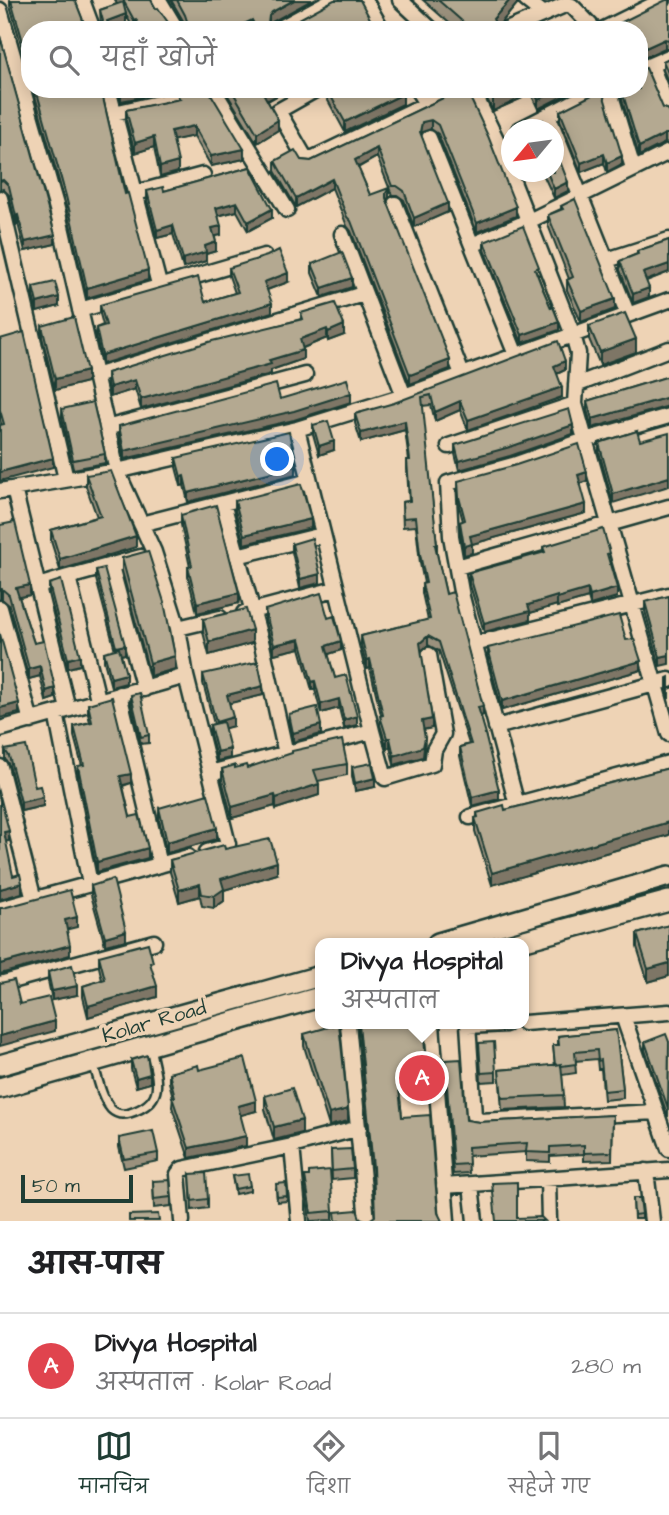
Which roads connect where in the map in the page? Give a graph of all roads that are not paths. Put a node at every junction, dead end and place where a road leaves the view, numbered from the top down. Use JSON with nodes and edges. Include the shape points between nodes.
{"nodes":[{"id":1,"x":82,"y":0,"type":"edge"},
{"id":2,"x":159,"y":0,"type":"edge"},
{"id":3,"x":331,"y":0,"type":"edge"},
{"id":4,"x":365,"y":0,"type":"edge"},
{"id":5,"x":400,"y":0,"type":"edge"},
{"id":6,"x":526,"y":0,"type":"edge"},
{"id":7,"x":663,"y":0,"type":"edge"},
{"id":8,"x":418,"y":5,"type":"edge"},
{"id":9,"x":0,"y":10,"type":"edge"},
{"id":10,"x":544,"y":14,"type":"junction"},
{"id":11,"x":90,"y":21,"type":"edge"},
{"id":12,"x":172,"y":21,"type":"edge"},
{"id":13,"x":293,"y":21,"type":"edge"},
{"id":14,"x":377,"y":21,"type":"edge"},
{"id":15,"x":427,"y":21,"type":"edge"},
{"id":16,"x":528,"y":21,"type":"edge"},
{"id":17,"x":586,"y":21,"type":"edge"},
{"id":18,"x":620,"y":21,"type":"edge"},
{"id":19,"x":669,"y":57,"type":"edge"},
{"id":20,"x":648,"y":67,"type":"edge"},
{"id":21,"x":648,"y":73,"type":"edge"},
{"id":22,"x":21,"y":83,"type":"edge"},
{"id":23,"x":25,"y":98,"type":"edge"},
{"id":24,"x":110,"y":98,"type":"edge"},
{"id":25,"x":219,"y":98,"type":"edge"},
{"id":26,"x":301,"y":98,"type":"edge"},
{"id":27,"x":422,"y":98,"type":"edge"},
{"id":28,"x":436,"y":98,"type":"edge"},
{"id":29,"x":476,"y":98,"type":"edge"},
{"id":30,"x":581,"y":98,"type":"edge"},
{"id":31,"x":612,"y":98,"type":"edge"},
{"id":32,"x":171,"y":100,"type":"edge"},
{"id":33,"x":426,"y":104,"type":"junction"},
{"id":34,"x":669,"y":110,"type":"edge"},
{"id":35,"x":114,"y":113,"type":"junction"},
{"id":36,"x":548,"y":115,"type":"junction"},
{"id":37,"x":540,"y":119,"type":"edge"},
{"id":38,"x":429,"y":138,"type":"dead end"},
{"id":39,"x":501,"y":139,"type":"edge"},
{"id":40,"x":496,"y":141,"type":"junction"},
{"id":41,"x":669,"y":152,"type":"edge"},
{"id":42,"x":633,"y":168,"type":"junction"},
{"id":43,"x":203,"y":175,"type":"dead end"},
{"id":44,"x":136,"y":193,"type":"junction"},
{"id":45,"x":581,"y":195,"type":"junction"},
{"id":46,"x":0,"y":198,"type":"edge"},
{"id":47,"x":395,"y":204,"type":"dead end"},
{"id":48,"x":287,"y":210,"type":"dead end"},
{"id":49,"x":529,"y":221,"type":"junction"},
{"id":50,"x":342,"y":234,"type":"dead end"},
{"id":51,"x":669,"y":240,"type":"edge"},
{"id":52,"x":472,"y":245,"type":"junction"},
{"id":53,"x":264,"y":256,"type":"edge"},
{"id":54,"x":607,"y":260,"type":"junction"},
{"id":55,"x":160,"y":288,"type":"junction"},
{"id":56,"x":363,"y":294,"type":"junction"},
{"id":57,"x":669,"y":300,"type":"edge"},
{"id":58,"x":80,"y":310,"type":"junction"},
{"id":59,"x":628,"y":315,"type":"junction"},
{"id":60,"x":573,"y":335,"type":"junction"},
{"id":61,"x":669,"y":349,"type":"edge"},
{"id":62,"x":516,"y":355,"type":"junction"},
{"id":63,"x":462,"y":374,"type":"junction"},
{"id":64,"x":305,"y":375,"type":"dead end"},
{"id":65,"x":95,"y":376,"type":"junction"},
{"id":66,"x":576,"y":385,"type":"junction"},
{"id":67,"x":404,"y":396,"type":"junction"},
{"id":68,"x":575,"y":404,"type":"junction"},
{"id":69,"x":669,"y":416,"type":"edge"},
{"id":70,"x":106,"y":428,"type":"junction"},
{"id":71,"x":298,"y":429,"type":"junction"},
{"id":72,"x":585,"y":440,"type":"junction"},
{"id":73,"x":449,"y":446,"type":"dead end"},
{"id":74,"x":117,"y":471,"type":"junction"},
{"id":75,"x":66,"y":479,"type":"junction"},
{"id":76,"x":309,"y":481,"type":"junction"},
{"id":77,"x":7,"y":490,"type":"edge"},
{"id":78,"x":223,"y":503,"type":"junction"},
{"id":79,"x":669,"y":507,"type":"edge"},
{"id":80,"x":141,"y":524,"type":"junction"},
{"id":81,"x":609,"y":525,"type":"junction"},
{"id":82,"x":322,"y":536,"type":"junction"},
{"id":83,"x":154,"y":552,"type":"junction"},
{"id":84,"x":237,"y":556,"type":"junction"},
{"id":85,"x":111,"y":566,"type":"junction"},
{"id":86,"x":457,"y":567,"type":"junction"},
{"id":87,"x":68,"y":577,"type":"junction"},
{"id":88,"x":38,"y":586,"type":"junction"},
{"id":89,"x":335,"y":589,"type":"junction"},
{"id":90,"x":669,"y":594,"type":"edge"},
{"id":91,"x":632,"y":605,"type":"junction"},
{"id":92,"x":0,"y":608,"type":"edge"},
{"id":93,"x":251,"y":611,"type":"junction"},
{"id":94,"x":177,"y":628,"type":"junction"},
{"id":95,"x":474,"y":644,"type":"junction"},
{"id":96,"x":429,"y":656,"type":"dead end"},
{"id":97,"x":186,"y":676,"type":"junction"},
{"id":98,"x":662,"y":682,"type":"edge"},
{"id":99,"x":144,"y":689,"type":"junction"},
{"id":100,"x":119,"y":694,"type":"junction"},
{"id":101,"x":98,"y":699,"type":"junction"},
{"id":102,"x":62,"y":711,"type":"junction"},
{"id":103,"x":31,"y":721,"type":"junction"},
{"id":104,"x":496,"y":727,"type":"junction"},
{"id":105,"x":0,"y":729,"type":"edge"},
{"id":106,"x":372,"y":731,"type":"junction"},
{"id":107,"x":669,"y":734,"type":"edge"},
{"id":108,"x":286,"y":754,"type":"junction"},
{"id":109,"x":669,"y":763,"type":"edge"},
{"id":110,"x":0,"y":767,"type":"edge"},
{"id":111,"x":210,"y":773,"type":"junction"},
{"id":112,"x":517,"y":805,"type":"junction"},
{"id":113,"x":470,"y":817,"type":"dead end"},
{"id":114,"x":160,"y":865,"type":"junction"},
{"id":115,"x":669,"y":876,"type":"edge"},
{"id":116,"x":90,"y":884,"type":"junction"},
{"id":117,"x":34,"y":900,"type":"junction"},
{"id":118,"x":669,"y":901,"type":"edge"},
{"id":119,"x":0,"y":909,"type":"edge"},
{"id":120,"x":455,"y":938,"type":"edge"},
{"id":121,"x":529,"y":939,"type":"edge"},
{"id":122,"x":154,"y":942,"type":"dead end"},
{"id":123,"x":315,"y":977,"type":"edge"},
{"id":124,"x":0,"y":984,"type":"edge"},
{"id":125,"x":315,"y":998,"type":"edge"},
{"id":126,"x":669,"y":1012,"type":"edge"},
{"id":127,"x":623,"y":1016,"type":"junction"},
{"id":128,"x":529,"y":1023,"type":"edge"},
{"id":129,"x":349,"y":1029,"type":"edge"},
{"id":130,"x":432,"y":1029,"type":"edge"},
{"id":131,"x":468,"y":1029,"type":"edge"},
{"id":132,"x":149,"y":1046,"type":"junction"},
{"id":133,"x":92,"y":1062,"type":"junction"},
{"id":134,"x":0,"y":1065,"type":"edge"},
{"id":135,"x":0,"y":1088,"type":"edge"},
{"id":136,"x":656,"y":1112,"type":"junction"},
{"id":137,"x":359,"y":1128,"type":"junction"},
{"id":138,"x":292,"y":1146,"type":"junction"},
{"id":139,"x":669,"y":1149,"type":"edge"},
{"id":140,"x":669,"y":1170,"type":"edge"},
{"id":141,"x":646,"y":1171,"type":"junction"},
{"id":142,"x":548,"y":1179,"type":"junction"},
{"id":143,"x":471,"y":1185,"type":"junction"},
{"id":144,"x":444,"y":1186,"type":"junction"},
{"id":145,"x":182,"y":1221,"type":"edge"},
{"id":146,"x":299,"y":1221,"type":"edge"},
{"id":147,"x":367,"y":1221,"type":"edge"},
{"id":148,"x":447,"y":1221,"type":"edge"},
{"id":149,"x":475,"y":1221,"type":"edge"},
{"id":150,"x":549,"y":1221,"type":"edge"},
{"id":151,"x":652,"y":1221,"type":"edge"}],
"edges":[{"from":1,"to":11,"type":"street"},
{"from":2,"to":12,"type":"street"},
{"from":3,"to":13,"type":"street"},
{"from":4,"to":14,"type":"street"},
{"from":5,"to":8,"type":"street"},
{"from":6,"to":10,"type":"street"},
{"from":7,"to":18,"type":"street"},
{"from":8,"to":15,"type":"street"},
{"from":9,"to":22,"type":"street"},
{"from":10,"to":16,"type":"street"},
{"from":10,"to":17,"type":"street","via":[[570,4]]},
{"from":19,"to":20,"type":"street"},
{"from":21,"to":34,"type":"street"},
{"from":23,"to":58,"type":"street"},
{"from":24,"to":35,"type":"street"},
{"from":25,"to":48,"type":"street"},
{"from":26,"to":33,"type":"street","via":[[278,111],[307,160]]},
{"from":27,"to":33,"type":"street"},
{"from":28,"to":33,"type":"street"},
{"from":29,"to":40,"type":"street"},
{"from":30,"to":36,"type":"street"},
{"from":31,"to":42,"type":"street"},
{"from":32,"to":35,"type":"street"},
{"from":35,"to":44,"type":"street"},
{"from":36,"to":37,"type":"street"},
{"from":36,"to":45,"type":"street"},
{"from":38,"to":52,"type":"street"},
{"from":39,"to":40,"type":"street"},
{"from":40,"to":49,"type":"street"},
{"from":41,"to":42,"type":"street"},
{"from":42,"to":45,"type":"street"},
{"from":43,"to":44,"type":"street"},
{"from":44,"to":55,"type":"street"},
{"from":45,"to":49,"type":"street"},
{"from":45,"to":54,"type":"street"},
{"from":46,"to":75,"type":"street"},
{"from":47,"to":63,"type":"street"},
{"from":49,"to":52,"type":"street"},
{"from":49,"to":60,"type":"street"},
{"from":50,"to":56,"type":"street"},
{"from":51,"to":54,"type":"street"},
{"from":52,"to":62,"type":"street"},
{"from":53,"to":55,"type":"street"},
{"from":54,"to":59,"type":"street"},
{"from":55,"to":58,"type":"street"},
{"from":56,"to":65,"type":"street"},
{"from":56,"to":67,"type":"street"},
{"from":57,"to":59,"type":"street"},
{"from":58,"to":65,"type":"street"},
{"from":59,"to":60,"type":"street"},
{"from":60,"to":62,"type":"street"},
{"from":60,"to":66,"type":"street","via":[[578,353]]},
{"from":61,"to":66,"type":"street"},
{"from":62,"to":63,"type":"street"},
{"from":63,"to":67,"type":"street"},
{"from":64,"to":70,"type":"street"},
{"from":65,"to":70,"type":"street"},
{"from":66,"to":68,"type":"street"},
{"from":67,"to":71,"type":"street"},
{"from":68,"to":72,"type":"street"},
{"from":68,"to":73,"type":"street"},
{"from":69,"to":72,"type":"street"},
{"from":70,"to":74,"type":"street"},
{"from":71,"to":74,"type":"street"},
{"from":71,"to":76,"type":"street"},
{"from":72,"to":81,"type":"street"},
{"from":72,"to":86,"type":"street","via":[[448,483]]},
{"from":74,"to":75,"type":"street"},
{"from":74,"to":80,"type":"street"},
{"from":75,"to":77,"type":"street"},
{"from":76,"to":78,"type":"street"},
{"from":76,"to":82,"type":"street"},
{"from":77,"to":88,"type":"street"},
{"from":78,"to":80,"type":"street"},
{"from":78,"to":84,"type":"street"},
{"from":79,"to":81,"type":"street"},
{"from":80,"to":83,"type":"street"},
{"from":81,"to":86,"type":"street"},
{"from":81,"to":91,"type":"street"},
{"from":82,"to":84,"type":"street"},
{"from":82,"to":89,"type":"street"},
{"from":83,"to":85,"type":"street"},
{"from":83,"to":94,"type":"street"},
{"from":84,"to":93,"type":"street"},
{"from":85,"to":87,"type":"street"},
{"from":85,"to":99,"type":"street"},
{"from":86,"to":95,"type":"street"},
{"from":87,"to":88,"type":"street"},
{"from":87,"to":101,"type":"street"},
{"from":88,"to":102,"type":"street"},
{"from":89,"to":93,"type":"street"},
{"from":89,"to":106,"type":"street"},
{"from":90,"to":91,"type":"street"},
{"from":91,"to":95,"type":"street"},
{"from":91,"to":98,"type":"street"},
{"from":92,"to":103,"type":"street"},
{"from":93,"to":94,"type":"street"},
{"from":93,"to":108,"type":"street"},
{"from":94,"to":97,"type":"street"},
{"from":95,"to":104,"type":"street"},
{"from":96,"to":106,"type":"street","via":[[443,734],[432,764],[384,778]]},
{"from":97,"to":99,"type":"street"},
{"from":97,"to":111,"type":"street"},
{"from":98,"to":104,"type":"street"},
{"from":98,"to":107,"type":"street"},
{"from":99,"to":100,"type":"street"},
{"from":100,"to":101,"type":"street"},
{"from":100,"to":114,"type":"street"},
{"from":101,"to":102,"type":"street"},
{"from":102,"to":103,"type":"street"},
{"from":102,"to":116,"type":"street"},
{"from":103,"to":105,"type":"street"},
{"from":104,"to":112,"type":"street"},
{"from":106,"to":108,"type":"street"},
{"from":108,"to":111,"type":"street"},
{"from":109,"to":112,"type":"street"},
{"from":110,"to":117,"type":"street"},
{"from":111,"to":114,"type":"street","via":[[228,846]]},
{"from":112,"to":113,"type":"street"},
{"from":114,"to":116,"type":"street"},
{"from":115,"to":120,"type":"main road"},
{"from":116,"to":117,"type":"street"},
{"from":117,"to":119,"type":"street"},
{"from":118,"to":121,"type":"main road"},
{"from":122,"to":124,"type":"street"},
{"from":123,"to":134,"type":"main road","name":"Kolar Road"},
{"from":125,"to":132,"type":"main road","name":"Kolar Road"},
{"from":126,"to":127,"type":"street"},
{"from":127,"to":128,"type":"street"},
{"from":127,"to":136,"type":"street"},
{"from":129,"to":137,"type":"street"},
{"from":130,"to":144,"type":"street"},
{"from":131,"to":136,"type":"street","via":[[474,1116],[479,1121]]},
{"from":132,"to":133,"type":"main road","name":"Kolar Road"},
{"from":132,"to":133,"type":"lane","via":[[155,1097],[143,1109],[123,1115],[109,1106]]},
{"from":133,"to":135,"type":"main road","name":"Kolar Road"},
{"from":136,"to":139,"type":"street"},
{"from":137,"to":138,"type":"street"},
{"from":137,"to":147,"type":"street"},
{"from":138,"to":145,"type":"street","via":[[179,1171]]},
{"from":138,"to":146,"type":"street"},
{"from":140,"to":141,"type":"street"},
{"from":141,"to":142,"type":"street"},
{"from":141,"to":151,"type":"street"},
{"from":142,"to":143,"type":"street"},
{"from":142,"to":150,"type":"street"},
{"from":143,"to":144,"type":"street"},
{"from":143,"to":149,"type":"street"},
{"from":144,"to":148,"type":"street"}]}
